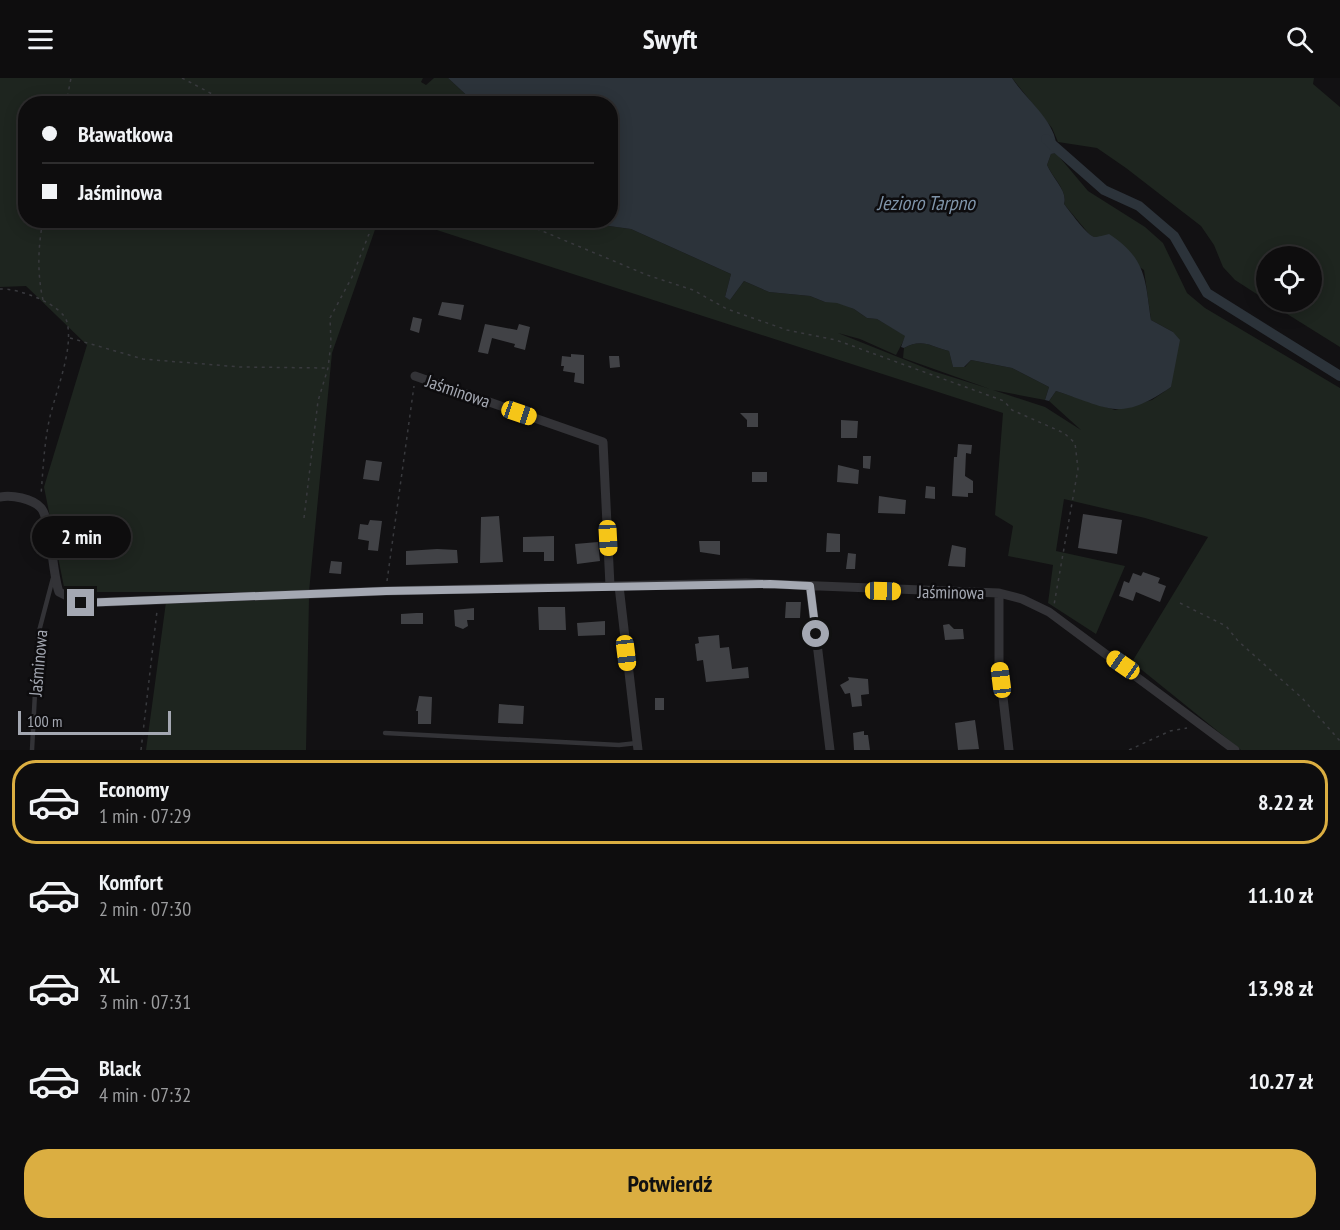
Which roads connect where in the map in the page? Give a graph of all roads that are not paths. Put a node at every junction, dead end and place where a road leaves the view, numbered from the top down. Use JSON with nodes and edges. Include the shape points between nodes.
{"nodes":[{"id":1,"x":415,"y":376,"type":"road end"},
{"id":2,"x":0,"y":497,"type":"edge"},
{"id":3,"x":54,"y":577,"type":"junction"},
{"id":4,"x":615,"y":586,"type":"junction"},
{"id":5,"x":810,"y":586,"type":"junction"},
{"id":6,"x":999,"y":593,"type":"junction"},
{"id":7,"x":385,"y":733,"type":"dead end"},
{"id":8,"x":638,"y":746,"type":"edge"},
{"id":9,"x":32,"y":750,"type":"edge"},
{"id":10,"x":830,"y":750,"type":"edge"},
{"id":11,"x":1009,"y":750,"type":"edge"},
{"id":12,"x":1235,"y":750,"type":"edge"}],
"edges":[{"from":1,"to":4,"type":"street","name":"Jaśminowa","via":[[603,442]]},
{"from":2,"to":3,"type":"street","name":"Jaśminowa","via":[[24,498],[41,508]]},
{"from":3,"to":4,"type":"street","name":"Jaśminowa","via":[[59,592],[81,603]]},
{"from":3,"to":9,"type":"lane","name":"Jaśminowa","via":[[38,635]]},
{"from":4,"to":5,"type":"street","name":"Jaśminowa"},
{"from":4,"to":8,"type":"street","name":"Jaśminowa"},
{"from":5,"to":6,"type":"street","name":"Jaśminowa"},
{"from":5,"to":10,"type":"street"},
{"from":6,"to":11,"type":"street","via":[[999,662]]},
{"from":6,"to":12,"type":"street","name":"Jaśminowa","via":[[1049,612]]},
{"from":7,"to":8,"type":"lane"}]}
